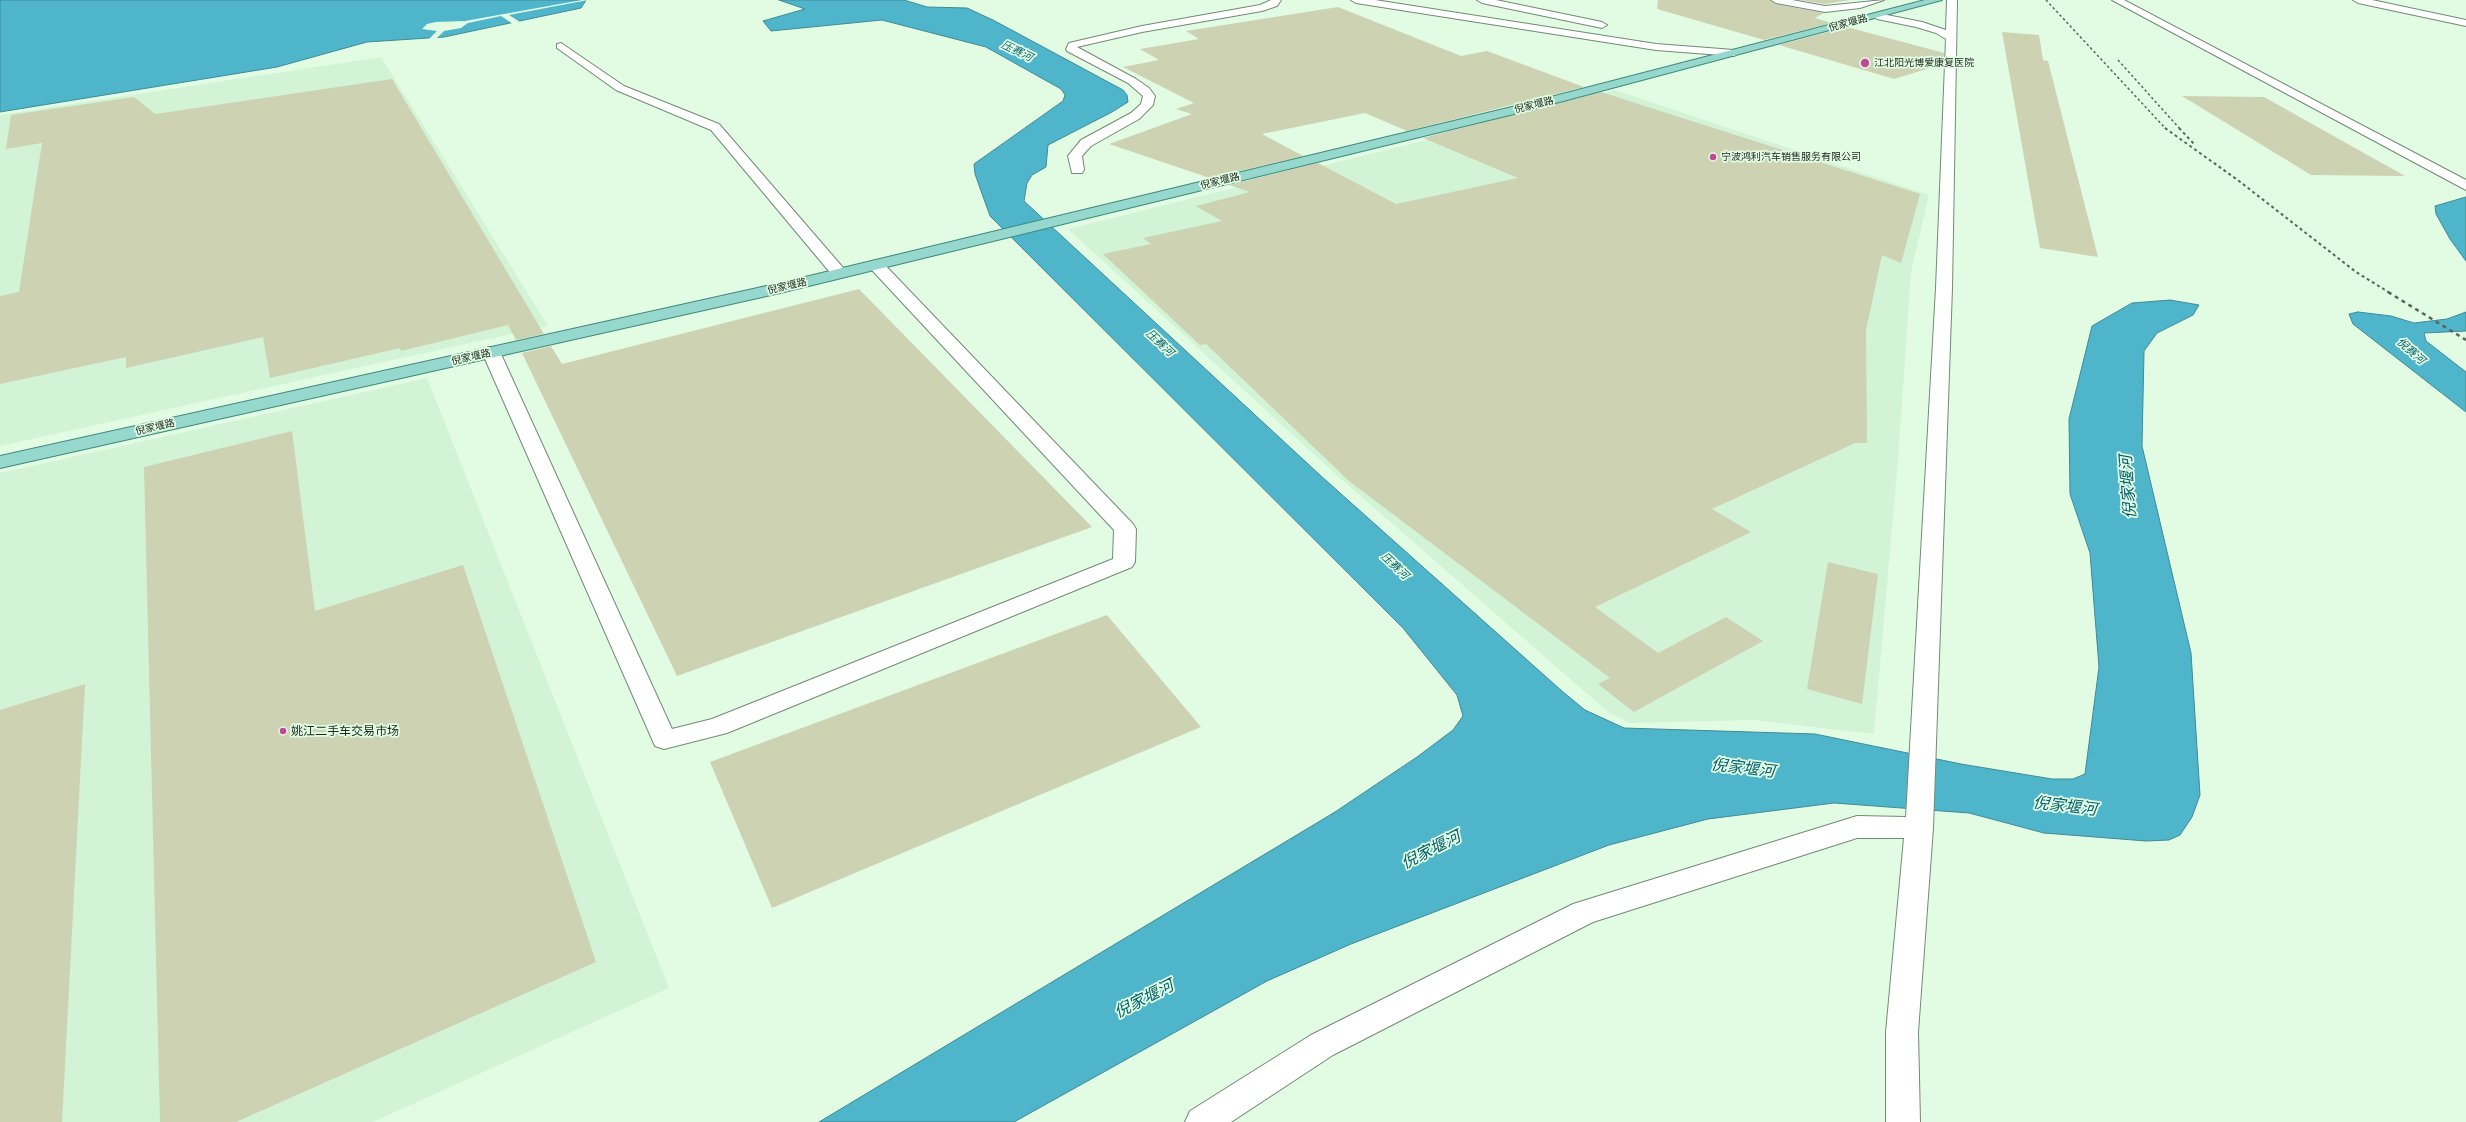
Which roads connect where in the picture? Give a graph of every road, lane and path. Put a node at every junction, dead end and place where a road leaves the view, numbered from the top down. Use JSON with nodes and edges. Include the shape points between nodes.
{"nodes":[{"id":1,"x":1276,"y":0,"type":"edge"},
{"id":2,"x":1356,"y":0,"type":"edge"},
{"id":3,"x":1482,"y":0,"type":"edge"},
{"id":4,"x":1776,"y":0,"type":"edge"},
{"id":5,"x":1879,"y":0,"type":"edge"},
{"id":6,"x":1937,"y":0,"type":"edge"},
{"id":7,"x":1952,"y":0,"type":"edge"},
{"id":8,"x":2117,"y":0,"type":"edge"},
{"id":9,"x":2358,"y":0,"type":"edge"},
{"id":10,"x":1877,"y":16,"type":"junction"},
{"id":11,"x":2466,"y":23,"type":"edge"},
{"id":12,"x":1612,"y":27,"type":"dead end"},
{"id":13,"x":1642,"y":34,"type":"dead end"},
{"id":14,"x":1951,"y":38,"type":"junction"},
{"id":15,"x":561,"y":46,"type":"dead end"},
{"id":16,"x":1734,"y":53,"type":"junction"},
{"id":17,"x":1077,"y":170,"type":"dead end"},
{"id":18,"x":2466,"y":172,"type":"edge"},
{"id":19,"x":2453,"y":179,"type":"junction"},
{"id":20,"x":2466,"y":186,"type":"edge"},
{"id":21,"x":876,"y":265,"type":"junction"},
{"id":22,"x":839,"y":274,"type":"junction"},
{"id":23,"x":491,"y":352,"type":"junction"},
{"id":24,"x":0,"y":462,"type":"edge"},
{"id":25,"x":1919,"y":827,"type":"junction"},
{"id":26,"x":1202,"y":1122,"type":"edge"},
{"id":27,"x":1903,"y":1122,"type":"edge"}],
"edges":[{"from":1,"to":17,"type":"street","via":[[1274,4],[1262,8],[1142,29],[1073,45],[1071,49],[1132,81],[1149,96],[1147,106],[1135,116],[1086,143],[1075,156]]},
{"from":2,"to":16,"type":"street","via":[[1656,47]]},
{"from":3,"to":12,"type":"street"},
{"from":4,"to":5,"type":"street","via":[[1825,9]]},
{"from":6,"to":10,"type":"main road","name":"倪家堰路"},
{"from":7,"to":14,"type":"street"},
{"from":8,"to":19,"type":"street"},
{"from":9,"to":11,"type":"street"},
{"from":10,"to":14,"type":"street","via":[[1918,24],[1940,31]]},
{"from":10,"to":16,"type":"main road","name":"倪家堰路"},
{"from":13,"to":16,"type":"street"},
{"from":14,"to":25,"type":"street","via":[[1944,288]]},
{"from":15,"to":22,"type":"street","via":[[620,88],[715,127]]},
{"from":16,"to":21,"type":"main road","name":"倪家堰路","via":[[1518,109]]},
{"from":18,"to":19,"type":"street"},
{"from":19,"to":20,"type":"street"},
{"from":21,"to":22,"type":"main road","name":"倪家堰路"},
{"from":21,"to":23,"type":"street","via":[[1125,528],[1124,562],[718,727],[664,740]]},
{"from":22,"to":23,"type":"main road","name":"倪家堰路"},
{"from":23,"to":24,"type":"main road","name":"倪家堰路"},
{"from":25,"to":26,"type":"street","via":[[1857,827],[1583,913],[1322,1045]]},
{"from":25,"to":27,"type":"street","via":[[1902,1032]]}]}
